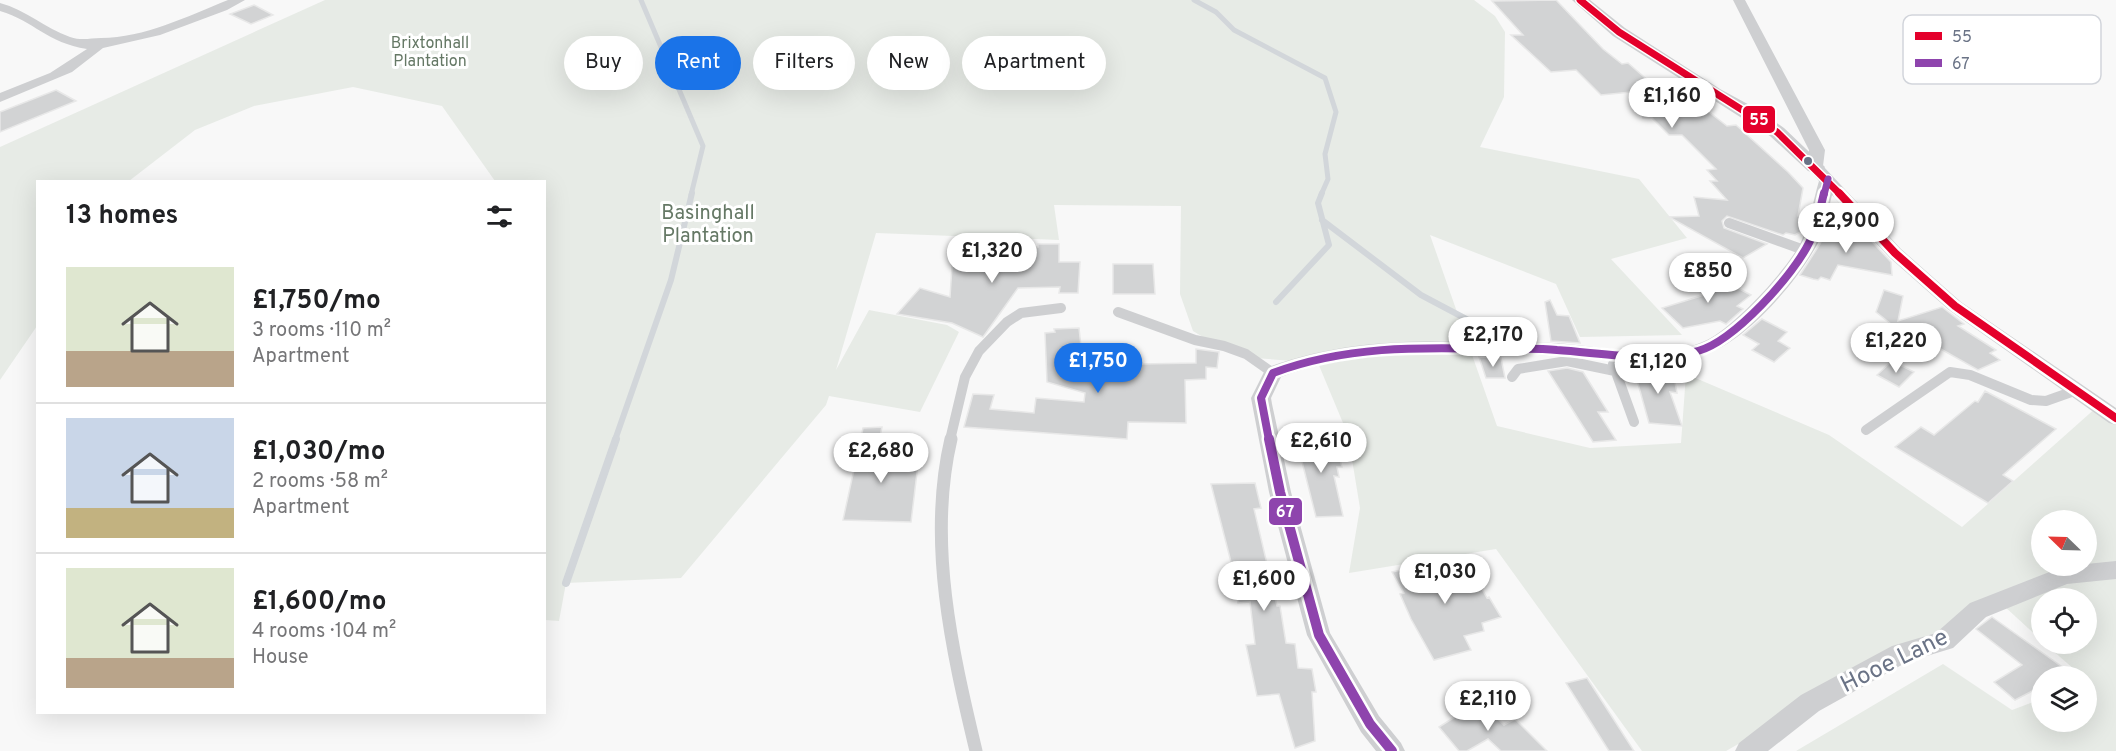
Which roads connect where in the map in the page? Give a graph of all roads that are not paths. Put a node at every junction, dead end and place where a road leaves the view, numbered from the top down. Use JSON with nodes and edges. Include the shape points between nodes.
{"nodes":[{"id":1,"x":239,"y":0,"type":"edge"},
{"id":2,"x":1580,"y":0,"type":"edge"},
{"id":3,"x":1739,"y":0,"type":"edge"},
{"id":4,"x":0,"y":7,"type":"edge"},
{"id":5,"x":101,"y":42,"type":"junction"},
{"id":6,"x":0,"y":98,"type":"edge"},
{"id":7,"x":1821,"y":173,"type":"junction"},
{"id":8,"x":1729,"y":223,"type":"dead end"},
{"id":9,"x":1804,"y":250,"type":"junction"},
{"id":10,"x":1061,"y":308,"type":"dead end"},
{"id":11,"x":1118,"y":312,"type":"dead end"},
{"id":12,"x":1613,"y":363,"type":"junction"},
{"id":13,"x":1274,"y":373,"type":"junction"},
{"id":14,"x":1512,"y":377,"type":"dead end"},
{"id":15,"x":2077,"y":390,"type":"junction"},
{"id":16,"x":2116,"y":418,"type":"edge"},
{"id":17,"x":1634,"y":422,"type":"dead end"},
{"id":18,"x":1866,"y":430,"type":"dead end"},
{"id":19,"x":2116,"y":570,"type":"edge"},
{"id":20,"x":976,"y":751,"type":"edge"},
{"id":21,"x":1392,"y":751,"type":"edge"},
{"id":22,"x":1748,"y":751,"type":"edge"}],
"edges":[{"from":1,"to":5,"type":"street","via":[[155,32]]},
{"from":2,"to":7,"type":"street","via":[[1619,32],[1748,111]]},
{"from":3,"to":7,"type":"street","via":[[1817,150]]},
{"from":4,"to":5,"type":"street","via":[[25,16],[70,42]]},
{"from":5,"to":6,"type":"street","via":[[87,58],[68,70]]},
{"from":7,"to":9,"type":"street","via":[[1810,240]]},
{"from":7,"to":15,"type":"street","via":[[1895,252],[1955,306]]},
{"from":8,"to":9,"type":"lane"},
{"from":9,"to":12,"type":"street","via":[[1776,289],[1715,344],[1681,354]]},
{"from":10,"to":20,"type":"lane","via":[[1021,313],[979,351],[965,376],[943,471],[942,562],[956,668]]},
{"from":11,"to":13,"type":"lane","via":[[1246,354]]},
{"from":12,"to":13,"type":"street","via":[[1561,350],[1429,346],[1316,358]]},
{"from":12,"to":14,"type":"lane","via":[[1552,362],[1518,369]]},
{"from":12,"to":17,"type":"lane"},
{"from":13,"to":21,"type":"street","via":[[1261,398],[1262,404],[1283,503],[1319,635],[1370,724]]},
{"from":15,"to":16,"type":"street"},
{"from":15,"to":18,"type":"lane","via":[[2046,401],[2031,400],[1970,375],[1950,372]]},
{"from":19,"to":22,"type":"street","name":"Hooe Lane","via":[[2065,575],[1977,610],[1944,641],[1901,653],[1810,703]]}]}
